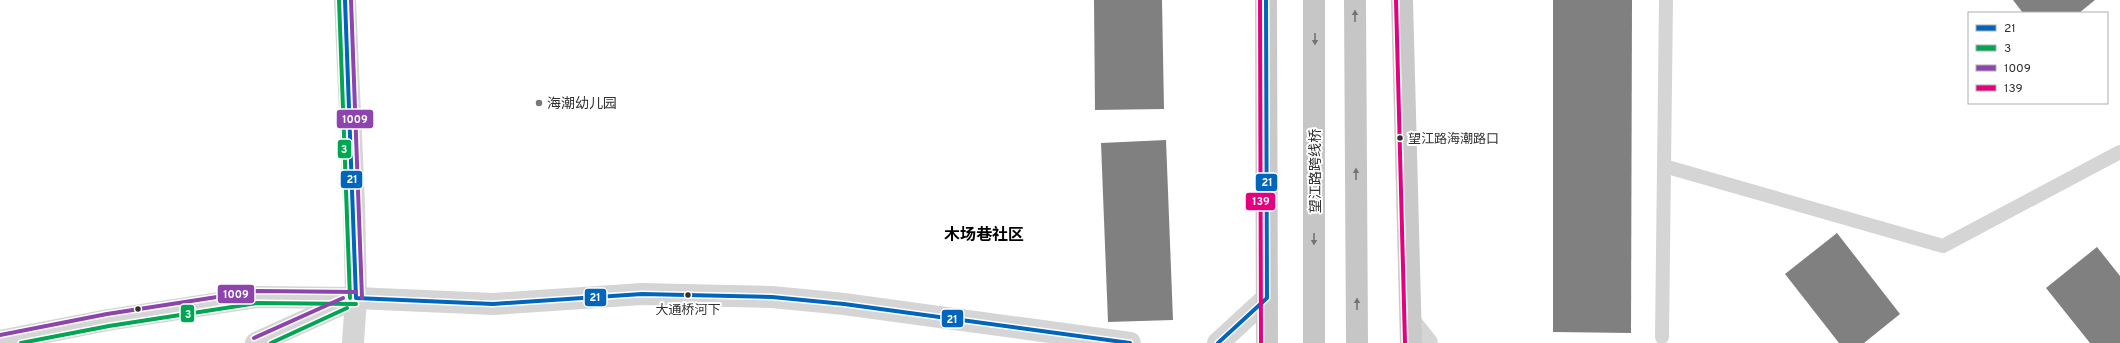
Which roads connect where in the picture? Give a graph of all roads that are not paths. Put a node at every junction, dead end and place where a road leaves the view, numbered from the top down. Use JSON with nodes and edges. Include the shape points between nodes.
{"nodes":[{"id":1,"x":345,"y":0,"type":"edge"},
{"id":2,"x":1266,"y":0,"type":"edge"},
{"id":3,"x":1314,"y":0,"type":"edge"},
{"id":4,"x":1355,"y":0,"type":"edge"},
{"id":5,"x":1402,"y":0,"type":"edge"},
{"id":6,"x":1666,"y":0,"type":"edge"},
{"id":7,"x":2120,"y":152,"type":"edge"},
{"id":8,"x":1664,"y":166,"type":"junction"},
{"id":9,"x":356,"y":298,"type":"junction"},
{"id":10,"x":1267,"y":298,"type":"junction"},
{"id":11,"x":1411,"y":333,"type":"edge"},
{"id":12,"x":1662,"y":337,"type":"dead end"},
{"id":13,"x":0,"y":341,"type":"edge"},
{"id":14,"x":256,"y":343,"type":"edge"},
{"id":15,"x":353,"y":343,"type":"edge"},
{"id":16,"x":1130,"y":343,"type":"edge"},
{"id":17,"x":1218,"y":343,"type":"edge"},
{"id":18,"x":1267,"y":343,"type":"edge"},
{"id":19,"x":1314,"y":343,"type":"edge"},
{"id":20,"x":1358,"y":343,"type":"edge"},
{"id":21,"x":1427,"y":343,"type":"edge"}],
"edges":[{"from":1,"to":9,"type":"street"},
{"from":2,"to":10,"type":"main road"},
{"from":3,"to":19,"type":"highway","name":"望江路跨线桥","one_way":true},
{"from":20,"to":4,"type":"highway","one_way":true},
{"from":5,"to":11,"type":"main road"},
{"from":6,"to":8,"type":"lane"},
{"from":7,"to":8,"type":"lane","via":[[1944,246]]},
{"from":8,"to":12,"type":"lane"},
{"from":9,"to":13,"type":"street","via":[[257,297],[108,320]]},
{"from":9,"to":14,"type":"street"},
{"from":9,"to":15,"type":"street"},
{"from":9,"to":16,"type":"street","via":[[493,304],[642,294],[772,297],[844,304]]},
{"from":10,"to":17,"type":"street"},
{"from":10,"to":18,"type":"main road"},
{"from":11,"to":21,"type":"street"}]}
